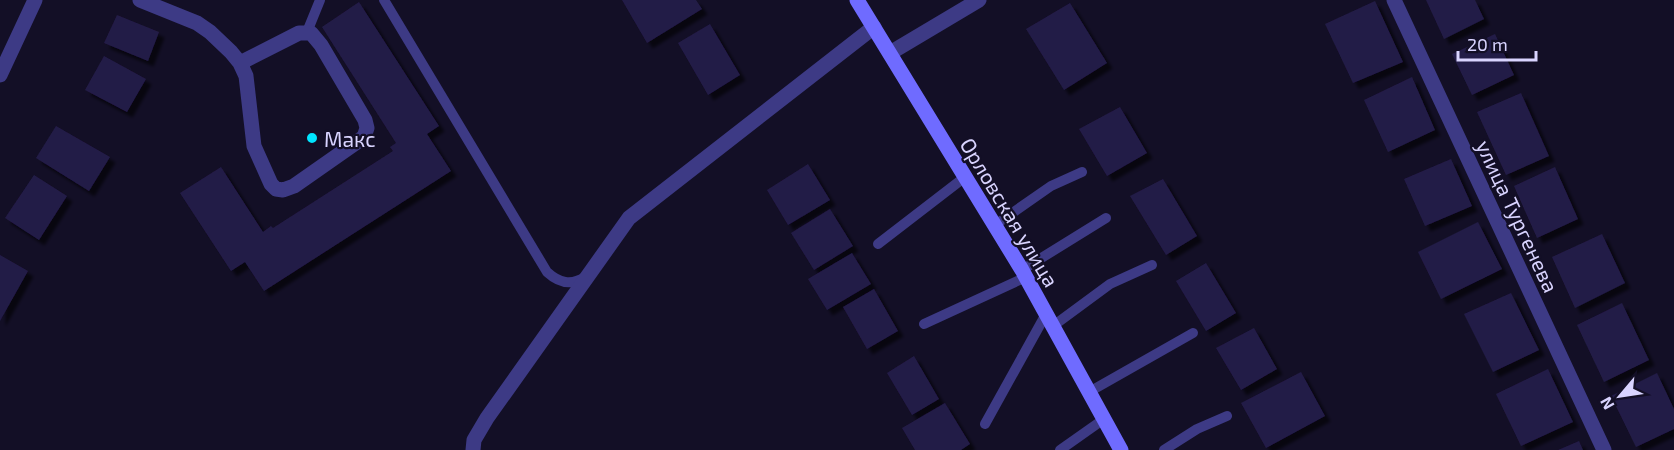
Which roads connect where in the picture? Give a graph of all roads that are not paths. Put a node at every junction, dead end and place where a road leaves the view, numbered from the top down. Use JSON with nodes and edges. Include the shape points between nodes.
{"nodes":[{"id":1,"x":35,"y":0,"type":"edge"},
{"id":2,"x":140,"y":0,"type":"edge"},
{"id":3,"x":320,"y":0,"type":"edge"},
{"id":4,"x":384,"y":0,"type":"edge"},
{"id":5,"x":857,"y":0,"type":"edge"},
{"id":6,"x":979,"y":0,"type":"edge"},
{"id":7,"x":1394,"y":0,"type":"edge"},
{"id":8,"x":873,"y":27,"type":"junction"},
{"id":9,"x":307,"y":32,"type":"junction"},
{"id":10,"x":890,"y":53,"type":"junction"},
{"id":11,"x":240,"y":63,"type":"junction"},
{"id":12,"x":0,"y":75,"type":"edge"},
{"id":13,"x":1082,"y":171,"type":"dead end"},
{"id":14,"x":965,"y":177,"type":"junction"},
{"id":15,"x":1106,"y":218,"type":"dead end"},
{"id":16,"x":995,"y":225,"type":"junction"},
{"id":17,"x":878,"y":244,"type":"dead end"},
{"id":18,"x":1152,"y":265,"type":"dead end"},
{"id":19,"x":1024,"y":273,"type":"junction"},
{"id":20,"x":589,"y":275,"type":"junction"},
{"id":21,"x":1050,"y":320,"type":"junction"},
{"id":22,"x":924,"y":324,"type":"dead end"},
{"id":23,"x":1193,"y":333,"type":"dead end"},
{"id":24,"x":1089,"y":392,"type":"junction"},
{"id":25,"x":1227,"y":416,"type":"dead end"},
{"id":26,"x":1104,"y":419,"type":"junction"},
{"id":27,"x":985,"y":424,"type":"dead end"},
{"id":28,"x":472,"y":450,"type":"edge"},
{"id":29,"x":1060,"y":450,"type":"edge"},
{"id":30,"x":1121,"y":450,"type":"edge"},
{"id":31,"x":1164,"y":450,"type":"edge"},
{"id":32,"x":1604,"y":450,"type":"edge"}],
"edges":[{"from":1,"to":12,"type":"street"},
{"from":2,"to":11,"type":"street","via":[[197,23],[222,42]]},
{"from":3,"to":9,"type":"lane"},
{"from":4,"to":20,"type":"lane","via":[[547,272],[567,283]]},
{"from":5,"to":8,"type":"main road","name":"Орловская улица"},
{"from":6,"to":10,"type":"street"},
{"from":7,"to":32,"type":"street","name":"улица Тургенева"},
{"from":8,"to":10,"type":"main road","name":"Орловская улица"},
{"from":8,"to":20,"type":"street","via":[[629,218]]},
{"from":9,"to":11,"type":"street"},
{"from":9,"to":11,"type":"street","via":[[321,45],[365,120],[366,131],[362,139],[288,189],[276,189],[271,184],[256,152],[249,88]]},
{"from":10,"to":14,"type":"main road","name":"Орловская улица"},
{"from":13,"to":16,"type":"lane","via":[[1051,186]]},
{"from":14,"to":16,"type":"main road","name":"Орловская улица"},
{"from":14,"to":17,"type":"lane"},
{"from":15,"to":19,"type":"lane"},
{"from":16,"to":19,"type":"main road","name":"Орловская улица"},
{"from":18,"to":21,"type":"lane","via":[[1110,284]]},
{"from":19,"to":21,"type":"main road","name":"Орловская улица"},
{"from":19,"to":22,"type":"lane"},
{"from":20,"to":28,"type":"street","via":[[488,418]]},
{"from":21,"to":24,"type":"main road","name":"Орловская улица"},
{"from":21,"to":27,"type":"lane"},
{"from":23,"to":24,"type":"lane"},
{"from":24,"to":26,"type":"main road","name":"Орловская улица"},
{"from":25,"to":31,"type":"lane"},
{"from":26,"to":29,"type":"lane"},
{"from":26,"to":30,"type":"main road","name":"Орловская улица"}]}
